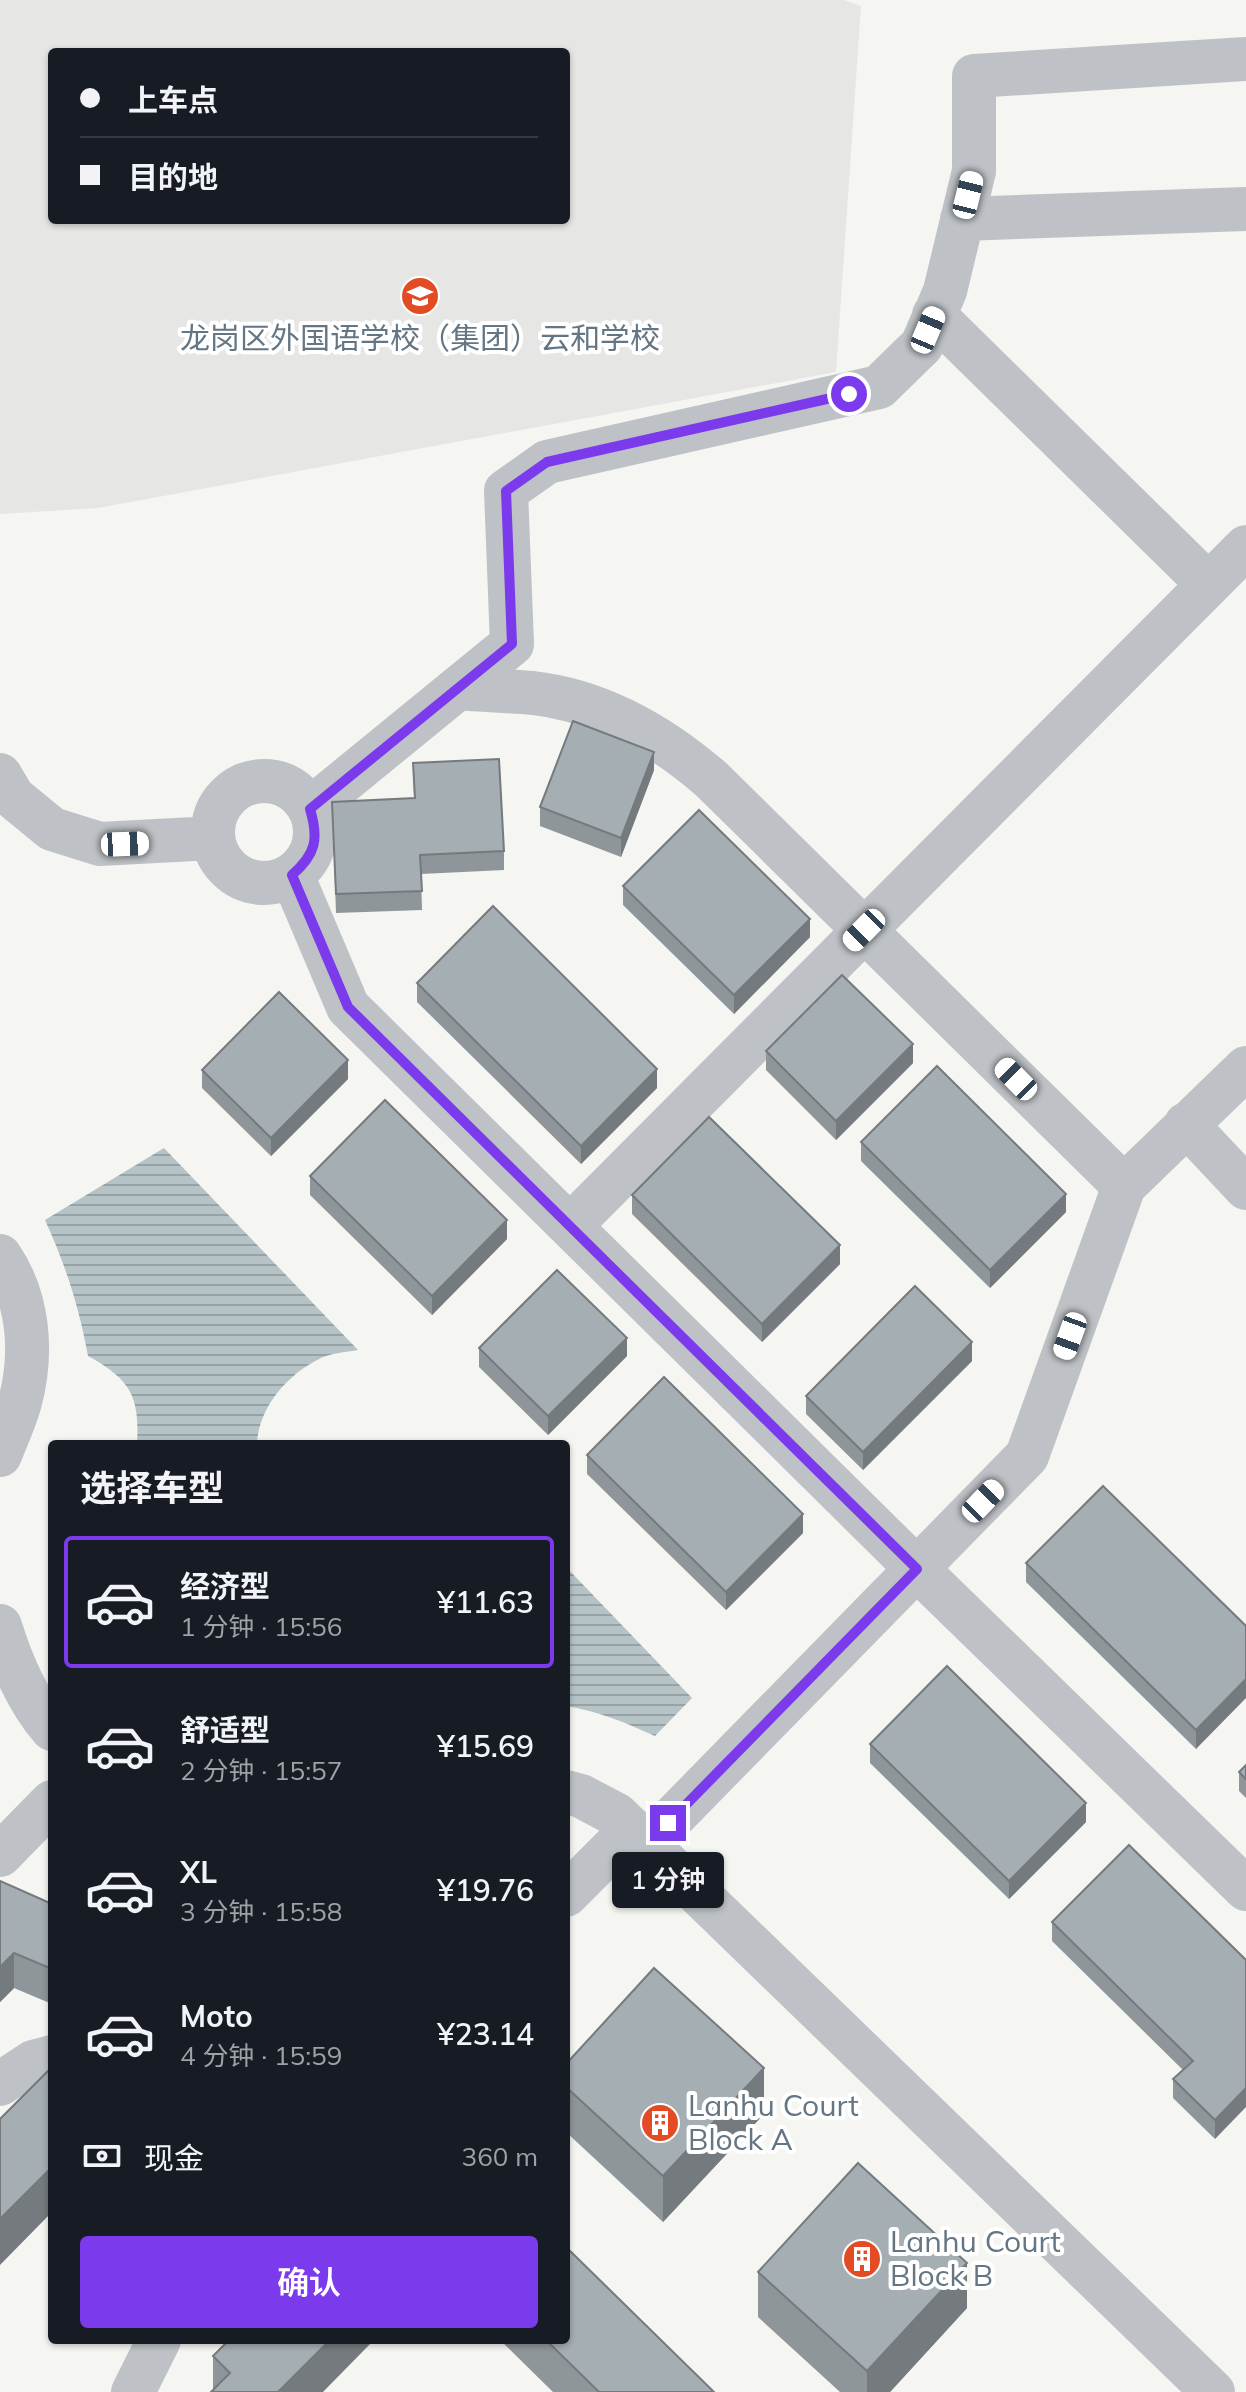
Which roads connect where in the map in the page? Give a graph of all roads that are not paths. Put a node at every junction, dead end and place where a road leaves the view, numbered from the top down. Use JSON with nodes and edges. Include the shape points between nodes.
{"nodes":[{"id":1,"x":1246,"y":59,"type":"edge"},
{"id":2,"x":1246,"y":209,"type":"edge"},
{"id":3,"x":962,"y":219,"type":"junction"},
{"id":4,"x":934,"y":315,"type":"junction"},
{"id":5,"x":1246,"y":547,"type":"edge"},
{"id":6,"x":1208,"y":584,"type":"junction"},
{"id":7,"x":458,"y":688,"type":"junction"},
{"id":8,"x":0,"y":775,"type":"edge"},
{"id":9,"x":310,"y":809,"type":"junction"},
{"id":10,"x":213,"y":838,"type":"junction"},
{"id":11,"x":292,"y":875,"type":"junction"},
{"id":12,"x":864,"y":930,"type":"junction"},
{"id":13,"x":1246,"y":1068,"type":"edge"},
{"id":14,"x":1186,"y":1124,"type":"junction"},
{"id":15,"x":1124,"y":1186,"type":"junction"},
{"id":16,"x":1246,"y":1188,"type":"edge"},
{"id":17,"x":570,"y":1226,"type":"junction"},
{"id":18,"x":0,"y":1256,"type":"edge"},
{"id":19,"x":0,"y":1455,"type":"edge"},
{"id":20,"x":917,"y":1569,"type":"junction"},
{"id":21,"x":0,"y":1626,"type":"edge"},
{"id":22,"x":48,"y":1725,"type":"edge"},
{"id":23,"x":570,"y":1793,"type":"edge"},
{"id":24,"x":48,"y":1806,"type":"edge"},
{"id":25,"x":639,"y":1836,"type":"junction"},
{"id":26,"x":0,"y":1855,"type":"edge"},
{"id":27,"x":1246,"y":1889,"type":"edge"},
{"id":28,"x":570,"y":1892,"type":"edge"},
{"id":29,"x":48,"y":2058,"type":"edge"},
{"id":30,"x":0,"y":2084,"type":"edge"},
{"id":31,"x":157,"y":2344,"type":"edge"},
{"id":32,"x":133,"y":2392,"type":"edge"},
{"id":33,"x":1213,"y":2392,"type":"edge"}],
"edges":[{"from":1,"to":3,"type":"street","via":[[974,76],[974,171]]},
{"from":2,"to":3,"type":"street"},
{"from":3,"to":4,"type":"street"},
{"from":4,"to":6,"type":"street"},
{"from":4,"to":7,"type":"street","via":[[922,345],[879,387],[547,462],[506,491],[512,644]]},
{"from":5,"to":6,"type":"street"},
{"from":6,"to":12,"type":"street"},
{"from":7,"to":9,"type":"street"},
{"from":7,"to":12,"type":"street","via":[[574,701],[647,731],[711,779]]},
{"from":8,"to":10,"type":"street","via":[[13,797],[52,829],[100,844]]},
{"from":9,"to":10,"type":"street","via":[[283,785],[249,784],[222,804]]},
{"from":9,"to":11,"type":"street","via":[[314,846]]},
{"from":10,"to":11,"type":"street","via":[[228,869],[242,878],[259,884]]},
{"from":11,"to":17,"type":"street","via":[[348,1007]]},
{"from":12,"to":15,"type":"street"},
{"from":12,"to":17,"type":"street"},
{"from":13,"to":14,"type":"street"},
{"from":14,"to":15,"type":"street"},
{"from":14,"to":16,"type":"street"},
{"from":15,"to":20,"type":"street","via":[[1027,1456]]},
{"from":17,"to":20,"type":"street"},
{"from":18,"to":19,"type":"street","via":[[20,1299],[27,1334],[20,1404]]},
{"from":20,"to":25,"type":"street"},
{"from":20,"to":27,"type":"street"},
{"from":21,"to":22,"type":"street","via":[[10,1660]]},
{"from":23,"to":25,"type":"street","via":[[617,1815]]},
{"from":24,"to":26,"type":"street"},
{"from":25,"to":28,"type":"street"},
{"from":25,"to":33,"type":"street"},
{"from":29,"to":30,"type":"street"},
{"from":31,"to":32,"type":"street"}]}
